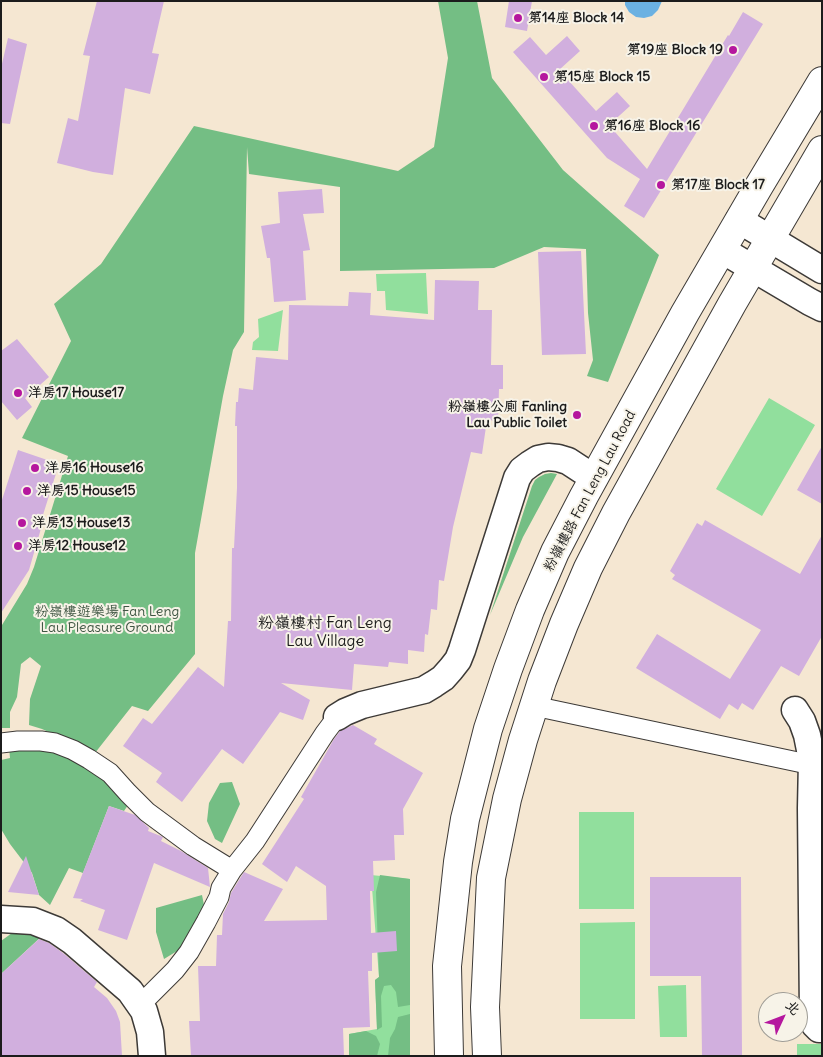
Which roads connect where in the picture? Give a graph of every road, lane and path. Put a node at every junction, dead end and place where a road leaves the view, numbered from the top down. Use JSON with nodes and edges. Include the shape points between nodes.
{"nodes":[{"id":1,"x":822,"y":81,"type":"edge"},
{"id":2,"x":822,"y":150,"type":"edge"},
{"id":3,"x":739,"y":220,"type":"junction"},
{"id":4,"x":770,"y":239,"type":"junction"},
{"id":5,"x":722,"y":250,"type":"junction"},
{"id":6,"x":753,"y":268,"type":"junction"},
{"id":7,"x":822,"y":270,"type":"edge"},
{"id":8,"x":822,"y":308,"type":"edge"},
{"id":9,"x":594,"y":478,"type":"junction"},
{"id":10,"x":534,"y":706,"type":"junction"},
{"id":11,"x":795,"y":710,"type":"dead end"},
{"id":12,"x":337,"y":717,"type":"joint"},
{"id":13,"x":1,"y":743,"type":"edge"},
{"id":14,"x":812,"y":764,"type":"junction"},
{"id":15,"x":817,"y":824,"type":"edge"},
{"id":16,"x":232,"y":870,"type":"junction"},
{"id":17,"x":1,"y":919,"type":"edge"},
{"id":18,"x":140,"y":1006,"type":"junction"},
{"id":19,"x":822,"y":1029,"type":"edge"},
{"id":20,"x":152,"y":1056,"type":"edge"},
{"id":21,"x":449,"y":1056,"type":"edge"},
{"id":22,"x":487,"y":1056,"type":"edge"}],
"edges":[{"from":1,"to":3,"type":"street","name":"粉嶺樓路 Fan Leng Lau Road"},
{"from":2,"to":4,"type":"street"},
{"from":3,"to":4,"type":"street"},
{"from":3,"to":5,"type":"street","name":"粉嶺樓路 Fan Leng Lau Road"},
{"from":4,"to":6,"type":"street"},
{"from":4,"to":7,"type":"street"},
{"from":5,"to":6,"type":"street"},
{"from":5,"to":9,"type":"street","name":"粉嶺樓路 Fan Leng Lau Road"},
{"from":6,"to":8,"type":"street"},
{"from":6,"to":10,"type":"street","via":[[616,513],[564,624]]},
{"from":9,"to":12,"type":"street","via":[[558,458],[538,459],[522,470],[458,660],[439,681],[424,690],[362,705]]},
{"from":9,"to":21,"type":"street","name":"粉嶺樓路 Fan Leng Lau Road","via":[[530,610],[488,729],[465,818],[447,966]]},
{"from":10,"to":14,"type":"street"},
{"from":10,"to":22,"type":"street","via":[[507,799],[491,878],[485,1007]]},
{"from":11,"to":14,"type":"street","via":[[807,735]]},
{"from":12,"to":16,"type":"street"},
{"from":13,"to":16,"type":"street","via":[[40,741],[73,750],[110,773],[147,812]]},
{"from":14,"to":15,"type":"street","via":[[811,808]]},
{"from":15,"to":19,"type":"street","via":[[813,1016],[814,1024]]},
{"from":16,"to":18,"type":"street","via":[[189,952]]},
{"from":17,"to":18,"type":"street","via":[[33,921],[72,940],[130,991]]},
{"from":18,"to":20,"type":"street","via":[[150,1032]]}]}
